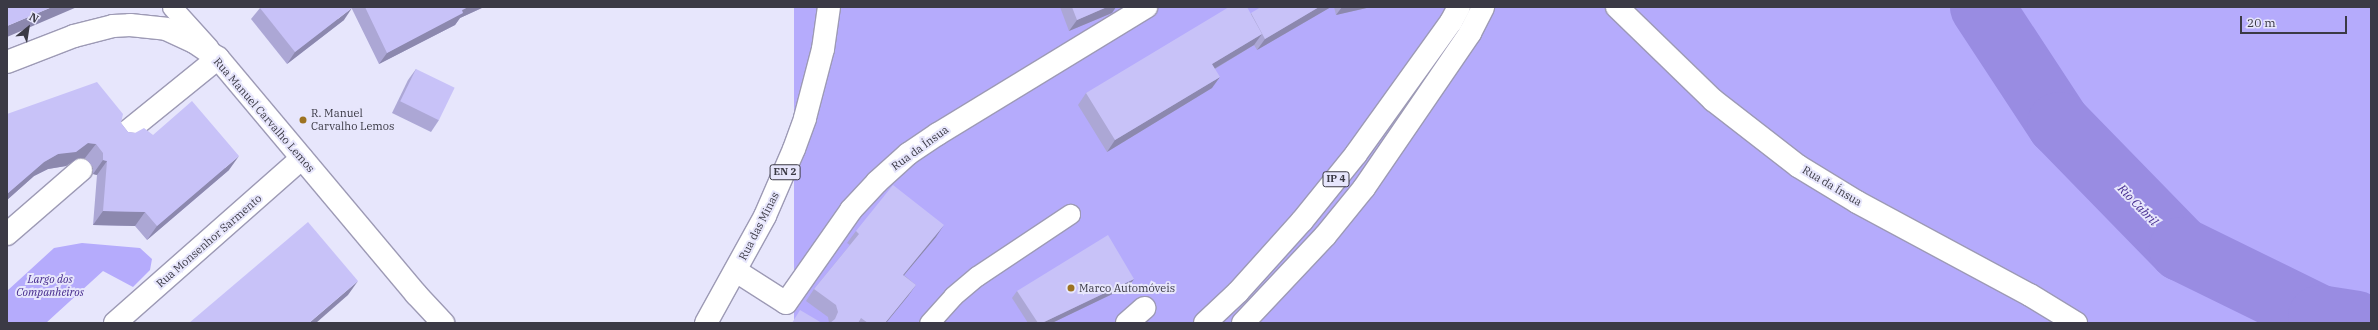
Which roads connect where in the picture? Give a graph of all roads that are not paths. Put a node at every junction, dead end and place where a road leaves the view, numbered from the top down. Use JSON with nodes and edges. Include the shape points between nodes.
{"nodes":[{"id":1,"x":172,"y":7,"type":"edge"},
{"id":2,"x":829,"y":7,"type":"edge"},
{"id":3,"x":1146,"y":7,"type":"edge"},
{"id":4,"x":1484,"y":7,"type":"edge"},
{"id":5,"x":1617,"y":7,"type":"edge"},
{"id":6,"x":1455,"y":15,"type":"edge"},
{"id":7,"x":218,"y":58,"type":"junction"},
{"id":8,"x":7,"y":62,"type":"edge"},
{"id":9,"x":123,"y":135,"type":"edge"},
{"id":10,"x":302,"y":158,"type":"junction"},
{"id":11,"x":81,"y":170,"type":"dead end"},
{"id":12,"x":1070,"y":214,"type":"dead end"},
{"id":13,"x":7,"y":234,"type":"edge"},
{"id":14,"x":736,"y":271,"type":"junction"},
{"id":15,"x":786,"y":303,"type":"junction"},
{"id":16,"x":1144,"y":308,"type":"dead end"},
{"id":17,"x":805,"y":315,"type":"edge"},
{"id":18,"x":115,"y":323,"type":"edge"},
{"id":19,"x":443,"y":323,"type":"edge"},
{"id":20,"x":706,"y":323,"type":"edge"},
{"id":21,"x":929,"y":323,"type":"edge"},
{"id":22,"x":1126,"y":323,"type":"edge"},
{"id":23,"x":1205,"y":323,"type":"edge"},
{"id":24,"x":1243,"y":323,"type":"edge"},
{"id":25,"x":2076,"y":323,"type":"edge"}],
"edges":[{"from":1,"to":7,"type":"lane"},
{"from":2,"to":14,"type":"main road","name":"Rua das Minas","number":"EN 2","via":[[823,49],[805,118],[765,216]]},
{"from":3,"to":15,"type":"main road","name":"Rua da Ínsua","via":[[908,154],[851,210]]},
{"from":4,"to":24,"type":"main road","number":"IP 4","via":[[1470,33],[1364,188],[1325,236]]},
{"from":5,"to":25,"type":"main road","name":"Rua da Ínsua","via":[[1708,96],[1798,166],[1857,202],[2024,291]]},
{"from":6,"to":23,"type":"main road","number":"IP 4","via":[[1356,154],[1302,221],[1238,292]]},
{"from":7,"to":8,"type":"main road","name":"Rua Manuel Carvalho Lemos","via":[[173,32],[130,25],[113,26],[74,36]]},
{"from":7,"to":9,"type":"main road"},
{"from":7,"to":10,"type":"main road","name":"Rua Manuel Carvalho Lemos"},
{"from":10,"to":18,"type":"main road","name":"Rua Monsenhor Sarmento"},
{"from":10,"to":19,"type":"main road","name":"Rua Manuel Carvalho Lemos"},
{"from":11,"to":13,"type":"main road"},
{"from":12,"to":21,"type":"lane","via":[[977,276],[953,296]]},
{"from":14,"to":15,"type":"main road"},
{"from":14,"to":20,"type":"main road","name":"Rua das Minas","number":"EN 2"},
{"from":15,"to":17,"type":"main road"},
{"from":16,"to":22,"type":"main road"}]}
